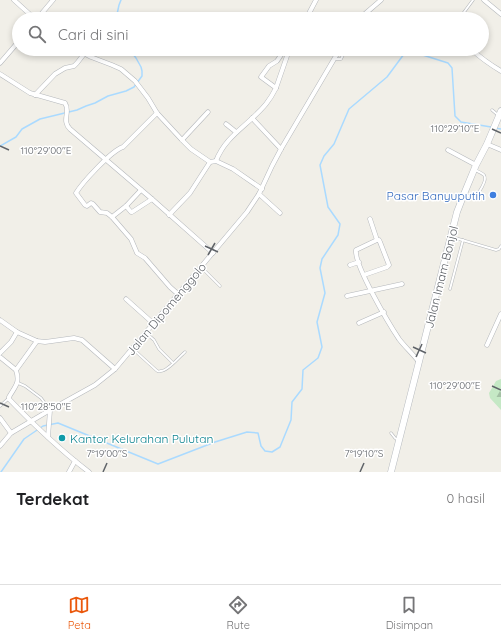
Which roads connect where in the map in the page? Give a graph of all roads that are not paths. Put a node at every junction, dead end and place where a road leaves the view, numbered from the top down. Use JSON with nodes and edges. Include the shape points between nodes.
{"nodes":[{"id":1,"x":14,"y":0,"type":"edge"},
{"id":2,"x":53,"y":0,"type":"edge"},
{"id":3,"x":316,"y":0,"type":"edge"},
{"id":4,"x":380,"y":0,"type":"edge"},
{"id":5,"x":474,"y":0,"type":"edge"},
{"id":6,"x":484,"y":0,"type":"edge"},
{"id":7,"x":28,"y":12,"type":"edge"},
{"id":8,"x":42,"y":12,"type":"edge"},
{"id":9,"x":310,"y":12,"type":"edge"},
{"id":10,"x":367,"y":12,"type":"edge"},
{"id":11,"x":465,"y":12,"type":"edge"},
{"id":12,"x":501,"y":14,"type":"edge"},
{"id":13,"x":12,"y":49,"type":"edge"},
{"id":14,"x":83,"y":56,"type":"edge"},
{"id":15,"x":88,"y":56,"type":"edge"},
{"id":16,"x":281,"y":56,"type":"edge"},
{"id":17,"x":287,"y":56,"type":"edge"},
{"id":18,"x":342,"y":56,"type":"edge"},
{"id":19,"x":479,"y":56,"type":"edge"},
{"id":20,"x":334,"y":58,"type":"joint"},
{"id":21,"x":0,"y":63,"type":"edge"},
{"id":22,"x":501,"y":71,"type":"edge"},
{"id":23,"x":0,"y":74,"type":"edge"},
{"id":24,"x":276,"y":88,"type":"junction"},
{"id":25,"x":35,"y":95,"type":"junction"},
{"id":26,"x":492,"y":110,"type":"dead end"},
{"id":27,"x":208,"y":112,"type":"dead end"},
{"id":28,"x":157,"y":113,"type":"junction"},
{"id":29,"x":500,"y":114,"type":"edge"},
{"id":30,"x":252,"y":118,"type":"junction"},
{"id":31,"x":226,"y":124,"type":"dead end"},
{"id":32,"x":236,"y":132,"type":"junction"},
{"id":33,"x":182,"y":140,"type":"junction"},
{"id":34,"x":487,"y":144,"type":"junction"},
{"id":35,"x":281,"y":149,"type":"junction"},
{"id":36,"x":448,"y":150,"type":"dead end"},
{"id":37,"x":501,"y":150,"type":"edge"},
{"id":38,"x":105,"y":159,"type":"junction"},
{"id":39,"x":210,"y":162,"type":"junction"},
{"id":40,"x":216,"y":162,"type":"junction"},
{"id":41,"x":475,"y":167,"type":"junction"},
{"id":42,"x":141,"y":190,"type":"junction"},
{"id":43,"x":260,"y":192,"type":"junction"},
{"id":44,"x":464,"y":194,"type":"junction"},
{"id":45,"x":152,"y":199,"type":"junction"},
{"id":46,"x":126,"y":206,"type":"junction"},
{"id":47,"x":280,"y":213,"type":"dead end"},
{"id":48,"x":169,"y":215,"type":"junction"},
{"id":49,"x":112,"y":217,"type":"junction"},
{"id":50,"x":370,"y":219,"type":"dead end"},
{"id":51,"x":451,"y":237,"type":"junction"},
{"id":52,"x":377,"y":240,"type":"junction"},
{"id":53,"x":463,"y":240,"type":"junction"},
{"id":54,"x":501,"y":246,"type":"edge"},
{"id":55,"x":213,"y":253,"type":"junction"},
{"id":56,"x":359,"y":262,"type":"junction"},
{"id":57,"x":350,"y":265,"type":"dead end"},
{"id":58,"x":201,"y":267,"type":"junction"},
{"id":59,"x":364,"y":275,"type":"junction"},
{"id":60,"x":402,"y":284,"type":"dead end"},
{"id":61,"x":220,"y":286,"type":"dead end"},
{"id":62,"x":450,"y":289,"type":"dead end"},
{"id":63,"x":371,"y":291,"type":"junction"},
{"id":64,"x":178,"y":294,"type":"junction"},
{"id":65,"x":347,"y":296,"type":"dead end"},
{"id":66,"x":126,"y":299,"type":"dead end"},
{"id":67,"x":384,"y":312,"type":"junction"},
{"id":68,"x":501,"y":314,"type":"edge"},
{"id":69,"x":0,"y":320,"type":"edge"},
{"id":70,"x":359,"y":323,"type":"dead end"},
{"id":71,"x":154,"y":324,"type":"junction"},
{"id":72,"x":17,"y":332,"type":"junction"},
{"id":73,"x":146,"y":333,"type":"junction"},
{"id":74,"x":37,"y":341,"type":"junction"},
{"id":75,"x":487,"y":346,"type":"dead end"},
{"id":76,"x":132,"y":349,"type":"junction"},
{"id":77,"x":185,"y":352,"type":"dead end"},
{"id":78,"x":0,"y":354,"type":"edge"},
{"id":79,"x":0,"y":357,"type":"edge"},
{"id":80,"x":419,"y":362,"type":"junction"},
{"id":81,"x":173,"y":363,"type":"junction"},
{"id":82,"x":16,"y":370,"type":"junction"},
{"id":83,"x":115,"y":370,"type":"junction"},
{"id":84,"x":18,"y":383,"type":"junction"},
{"id":85,"x":9,"y":399,"type":"junction"},
{"id":86,"x":0,"y":406,"type":"edge"},
{"id":87,"x":50,"y":410,"type":"junction"},
{"id":88,"x":0,"y":418,"type":"edge"},
{"id":89,"x":31,"y":422,"type":"junction"},
{"id":90,"x":11,"y":433,"type":"junction"},
{"id":91,"x":391,"y":433,"type":"dead end"},
{"id":92,"x":48,"y":437,"type":"junction"},
{"id":93,"x":400,"y":441,"type":"junction"},
{"id":94,"x":0,"y":446,"type":"edge"},
{"id":95,"x":75,"y":461,"type":"junction"},
{"id":96,"x":69,"y":472,"type":"edge"},
{"id":97,"x":90,"y":472,"type":"edge"},
{"id":98,"x":391,"y":472,"type":"edge"}],
"edges":[{"from":1,"to":7,"type":"street"},
{"from":2,"to":8,"type":"street"},
{"from":3,"to":9,"type":"street"},
{"from":4,"to":10,"type":"street"},
{"from":5,"to":11,"type":"lane"},
{"from":6,"to":12,"type":"street"},
{"from":13,"to":21,"type":"street"},
{"from":14,"to":25,"type":"street","via":[[74,66],[55,74]]},
{"from":15,"to":28,"type":"street","via":[[122,69],[135,81]]},
{"from":16,"to":24,"type":"street","via":[[261,77]]},
{"from":17,"to":24,"type":"street"},
{"from":18,"to":20,"type":"lane","via":[[341,59]]},
{"from":19,"to":22,"type":"street"},
{"from":20,"to":35,"type":"street","name":"Jalan Dipomenggolo"},
{"from":23,"to":25,"type":"street"},
{"from":24,"to":30,"type":"street"},
{"from":25,"to":38,"type":"street","via":[[67,105],[67,125]]},
{"from":26,"to":29,"type":"lane"},
{"from":27,"to":33,"type":"street"},
{"from":28,"to":33,"type":"street"},
{"from":28,"to":38,"type":"street","via":[[123,147]]},
{"from":29,"to":34,"type":"main road","name":"Jalan Imam Bonjol"},
{"from":30,"to":32,"type":"street"},
{"from":30,"to":35,"type":"street"},
{"from":31,"to":32,"type":"street"},
{"from":32,"to":40,"type":"street","via":[[221,150]]},
{"from":33,"to":39,"type":"street"},
{"from":34,"to":37,"type":"street"},
{"from":34,"to":41,"type":"main road","name":"Jalan Imam Bonjol"},
{"from":35,"to":43,"type":"street","name":"Jalan Dipomenggolo"},
{"from":36,"to":41,"type":"street"},
{"from":38,"to":42,"type":"street"},
{"from":38,"to":49,"type":"street","via":[[76,193],[85,205],[91,203],[100,212]]},
{"from":39,"to":40,"type":"street"},
{"from":39,"to":48,"type":"street","via":[[190,193]]},
{"from":40,"to":43,"type":"street","via":[[233,169]]},
{"from":41,"to":44,"type":"main road","name":"Jalan Imam Bonjol"},
{"from":41,"to":44,"type":"lane","via":[[485,179],[480,191],[473,198]]},
{"from":42,"to":45,"type":"street"},
{"from":42,"to":46,"type":"street"},
{"from":43,"to":47,"type":"street"},
{"from":43,"to":55,"type":"street","name":"Jalan Dipomenggolo"},
{"from":44,"to":51,"type":"main road","name":"Jalan Imam Bonjol"},
{"from":45,"to":46,"type":"street","via":[[132,212]]},
{"from":45,"to":48,"type":"street"},
{"from":46,"to":49,"type":"street"},
{"from":48,"to":55,"type":"street"},
{"from":49,"to":64,"type":"street","via":[[131,240],[137,253],[145,258]]},
{"from":50,"to":52,"type":"street"},
{"from":51,"to":53,"type":"lane"},
{"from":51,"to":80,"type":"main road","name":"Jalan Imam Bonjol"},
{"from":52,"to":56,"type":"street","via":[[356,250]]},
{"from":52,"to":59,"type":"street","via":[[389,266]]},
{"from":53,"to":54,"type":"lane","via":[[496,250]]},
{"from":53,"to":62,"type":"lane"},
{"from":55,"to":58,"type":"street","name":"Jalan Dipomenggolo"},
{"from":56,"to":57,"type":"street"},
{"from":56,"to":59,"type":"street"},
{"from":58,"to":61,"type":"lane"},
{"from":58,"to":64,"type":"street","name":"Jalan Dipomenggolo"},
{"from":59,"to":63,"type":"street"},
{"from":60,"to":63,"type":"street"},
{"from":63,"to":65,"type":"street"},
{"from":63,"to":67,"type":"street"},
{"from":64,"to":71,"type":"street","name":"Jalan Dipomenggolo"},
{"from":66,"to":71,"type":"street"},
{"from":67,"to":70,"type":"street"},
{"from":67,"to":80,"type":"street","via":[[399,339]]},
{"from":68,"to":75,"type":"street"},
{"from":69,"to":72,"type":"street"},
{"from":71,"to":73,"type":"street","name":"Jalan Dipomenggolo"},
{"from":72,"to":74,"type":"street"},
{"from":72,"to":78,"type":"street"},
{"from":73,"to":76,"type":"street","name":"Jalan Dipomenggolo"},
{"from":73,"to":81,"type":"lane","via":[[154,340],[158,350]]},
{"from":74,"to":82,"type":"street"},
{"from":74,"to":83,"type":"street","via":[[78,339]]},
{"from":76,"to":81,"type":"lane","via":[[155,370],[166,370]]},
{"from":76,"to":83,"type":"street","name":"Jalan Dipomenggolo"},
{"from":77,"to":81,"type":"lane"},
{"from":79,"to":82,"type":"street"},
{"from":80,"to":93,"type":"main road","name":"Jalan Imam Bonjol"},
{"from":82,"to":84,"type":"street"},
{"from":83,"to":87,"type":"street","name":"Jalan Dipomenggolo","via":[[95,385]]},
{"from":84,"to":85,"type":"street"},
{"from":84,"to":87,"type":"lane","via":[[41,398]]},
{"from":85,"to":86,"type":"lane"},
{"from":85,"to":89,"type":"street"},
{"from":87,"to":89,"type":"street","name":"Jalan Dipomenggolo"},
{"from":87,"to":92,"type":"street"},
{"from":88,"to":90,"type":"street"},
{"from":89,"to":90,"type":"street","name":"Jalan Dipomenggolo"},
{"from":89,"to":92,"type":"street"},
{"from":90,"to":94,"type":"street","name":"Jalan Dipomenggolo"},
{"from":91,"to":93,"type":"lane"},
{"from":92,"to":95,"type":"street"},
{"from":93,"to":98,"type":"main road","name":"Jalan Imam Bonjol"},
{"from":95,"to":96,"type":"street"},
{"from":95,"to":97,"type":"street"}]}
